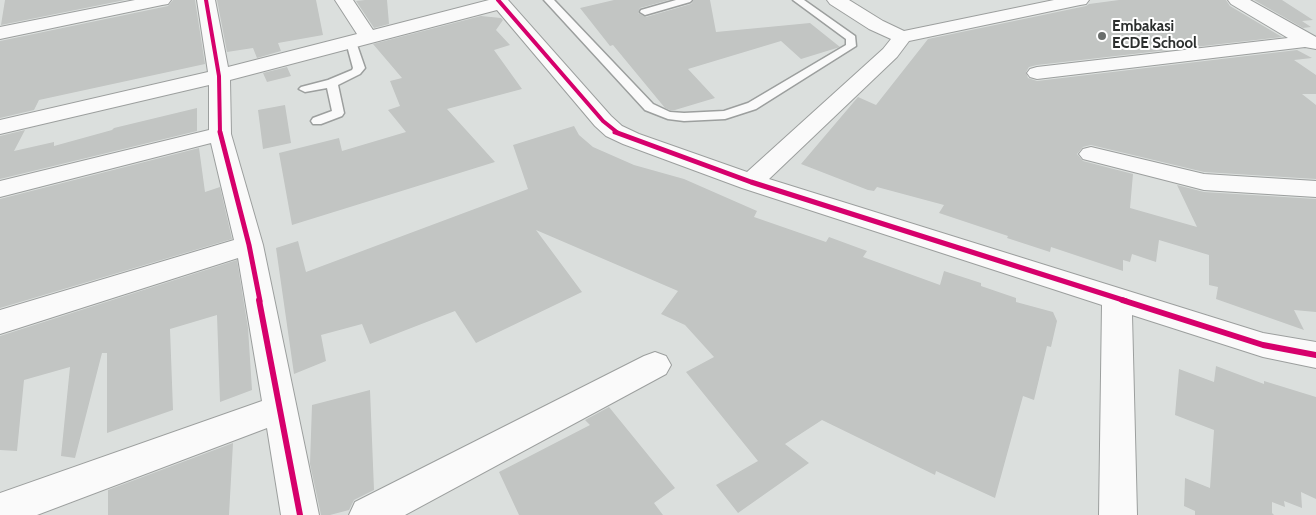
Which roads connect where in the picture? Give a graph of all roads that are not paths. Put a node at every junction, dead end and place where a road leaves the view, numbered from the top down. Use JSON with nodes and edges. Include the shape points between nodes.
{"nodes":[{"id":1,"x":162,"y":0,"type":"edge"},
{"id":2,"x":206,"y":0,"type":"edge"},
{"id":3,"x":344,"y":0,"type":"edge"},
{"id":4,"x":549,"y":0,"type":"edge"},
{"id":5,"x":687,"y":0,"type":"edge"},
{"id":6,"x":798,"y":0,"type":"edge"},
{"id":7,"x":836,"y":0,"type":"edge"},
{"id":8,"x":1080,"y":0,"type":"edge"},
{"id":9,"x":1237,"y":0,"type":"edge"},
{"id":10,"x":499,"y":1,"type":"edge"},
{"id":11,"x":645,"y":12,"type":"dead end"},
{"id":12,"x":0,"y":33,"type":"edge"},
{"id":13,"x":902,"y":38,"type":"junction"},
{"id":14,"x":360,"y":39,"type":"junction"},
{"id":15,"x":1313,"y":44,"type":"edge"},
{"id":16,"x":1037,"y":73,"type":"dead end"},
{"id":17,"x":219,"y":76,"type":"junction"},
{"id":18,"x":332,"y":83,"type":"junction"},
{"id":19,"x":305,"y":90,"type":"dead end"},
{"id":20,"x":317,"y":121,"type":"dead end"},
{"id":21,"x":0,"y":127,"type":"edge"},
{"id":22,"x":220,"y":134,"type":"junction"},
{"id":23,"x":1091,"y":154,"type":"dead end"},
{"id":24,"x":751,"y":182,"type":"junction"},
{"id":25,"x":0,"y":189,"type":"edge"},
{"id":26,"x":1316,"y":189,"type":"edge"},
{"id":27,"x":249,"y":245,"type":"junction"},
{"id":28,"x":1117,"y":298,"type":"junction"},
{"id":29,"x":0,"y":322,"type":"edge"},
{"id":30,"x":1316,"y":355,"type":"edge"},
{"id":31,"x":655,"y":365,"type":"dead end"},
{"id":32,"x":279,"y":409,"type":"junction"},
{"id":33,"x":0,"y":512,"type":"edge"},
{"id":34,"x":300,"y":515,"type":"edge"},
{"id":35,"x":368,"y":515,"type":"edge"},
{"id":36,"x":1118,"y":515,"type":"edge"}],
"edges":[{"from":1,"to":12,"type":"street"},
{"from":2,"to":17,"type":"street"},
{"from":3,"to":14,"type":"street"},
{"from":4,"to":6,"type":"lane","via":[[649,107],[684,117],[725,115],[752,106],[851,46],[851,38]]},
{"from":5,"to":11,"type":"lane"},
{"from":7,"to":13,"type":"street"},
{"from":8,"to":13,"type":"street"},
{"from":9,"to":15,"type":"street"},
{"from":10,"to":14,"type":"street"},
{"from":10,"to":24,"type":"street","via":[[614,131]]},
{"from":13,"to":24,"type":"street","via":[[890,54]]},
{"from":14,"to":17,"type":"street"},
{"from":14,"to":18,"type":"lane","via":[[359,68]]},
{"from":15,"to":16,"type":"street"},
{"from":17,"to":21,"type":"street"},
{"from":17,"to":22,"type":"street"},
{"from":18,"to":19,"type":"lane"},
{"from":18,"to":20,"type":"lane","via":[[338,113]]},
{"from":22,"to":25,"type":"street"},
{"from":22,"to":27,"type":"street"},
{"from":23,"to":26,"type":"street","via":[[1204,182]]},
{"from":24,"to":28,"type":"street"},
{"from":27,"to":29,"type":"street"},
{"from":27,"to":32,"type":"street"},
{"from":28,"to":30,"type":"street","via":[[1263,345]]},
{"from":28,"to":36,"type":"street"},
{"from":31,"to":35,"type":"street"},
{"from":32,"to":33,"type":"street"},
{"from":32,"to":34,"type":"street"}]}
